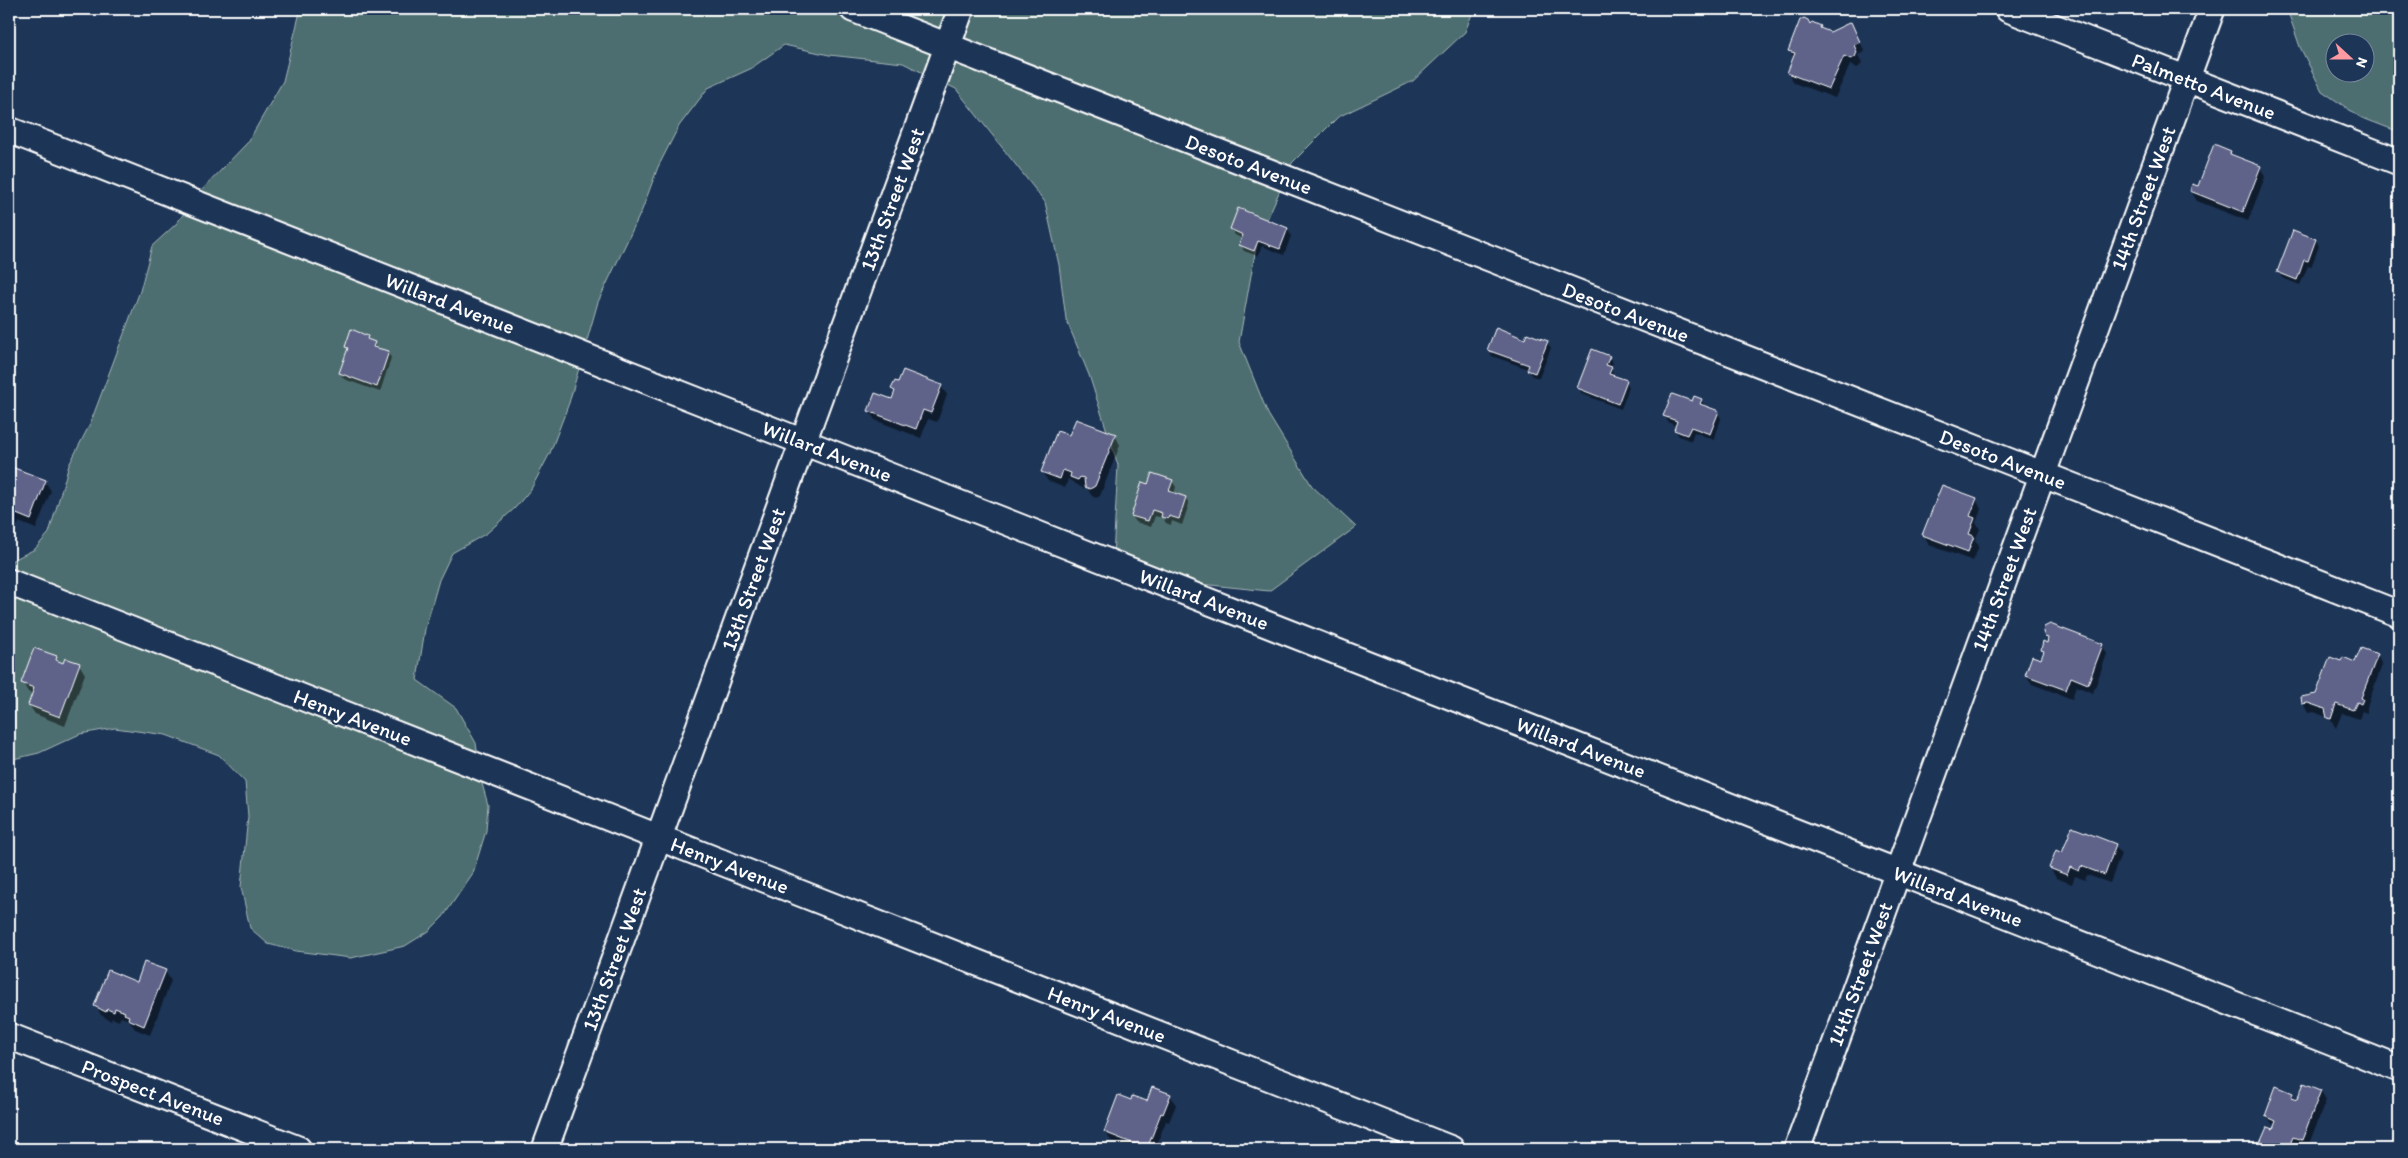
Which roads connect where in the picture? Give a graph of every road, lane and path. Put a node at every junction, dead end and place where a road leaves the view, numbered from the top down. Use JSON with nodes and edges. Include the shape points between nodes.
{"nodes":[{"id":1,"x":853,"y":9,"type":"edge"},
{"id":2,"x":961,"y":9,"type":"edge"},
{"id":3,"x":2008,"y":9,"type":"edge"},
{"id":4,"x":2212,"y":9,"type":"edge"},
{"id":5,"x":948,"y":46,"type":"junction"},
{"id":6,"x":2187,"y":79,"type":"junction"},
{"id":7,"x":9,"y":130,"type":"edge"},
{"id":8,"x":2399,"y":162,"type":"edge"},
{"id":9,"x":804,"y":441,"type":"junction"},
{"id":10,"x":2042,"y":475,"type":"junction"},
{"id":11,"x":9,"y":582,"type":"edge"},
{"id":12,"x":2399,"y":614,"type":"edge"},
{"id":13,"x":659,"y":837,"type":"junction"},
{"id":14,"x":1897,"y":872,"type":"junction"},
{"id":15,"x":9,"y":1036,"type":"edge"},
{"id":16,"x":2399,"y":1069,"type":"edge"},
{"id":17,"x":298,"y":1149,"type":"edge"},
{"id":18,"x":545,"y":1149,"type":"edge"},
{"id":19,"x":1451,"y":1149,"type":"edge"},
{"id":20,"x":1797,"y":1149,"type":"edge"}],
"edges":[{"from":1,"to":5,"type":"street","name":"Desoto Avenue"},
{"from":2,"to":5,"type":"street","name":"13th Street West"},
{"from":3,"to":6,"type":"street","name":"Palmetto Avenue"},
{"from":4,"to":6,"type":"street","name":"14th Street West"},
{"from":5,"to":9,"type":"street","name":"13th Street West"},
{"from":5,"to":10,"type":"street","name":"Desoto Avenue"},
{"from":6,"to":8,"type":"street","name":"Palmetto Avenue"},
{"from":6,"to":10,"type":"street","name":"14th Street West"},
{"from":7,"to":9,"type":"street","name":"Willard Avenue"},
{"from":9,"to":13,"type":"street","name":"13th Street West"},
{"from":9,"to":14,"type":"street","name":"Willard Avenue"},
{"from":10,"to":12,"type":"street","name":"Desoto Avenue"},
{"from":10,"to":14,"type":"street","name":"14th Street West"},
{"from":11,"to":13,"type":"street","name":"Henry Avenue"},
{"from":13,"to":18,"type":"street","name":"13th Street West"},
{"from":13,"to":19,"type":"street","name":"Henry Avenue"},
{"from":14,"to":16,"type":"street","name":"Willard Avenue"},
{"from":14,"to":20,"type":"street","name":"14th Street West"},
{"from":15,"to":17,"type":"street","name":"Prospect Avenue"}]}
